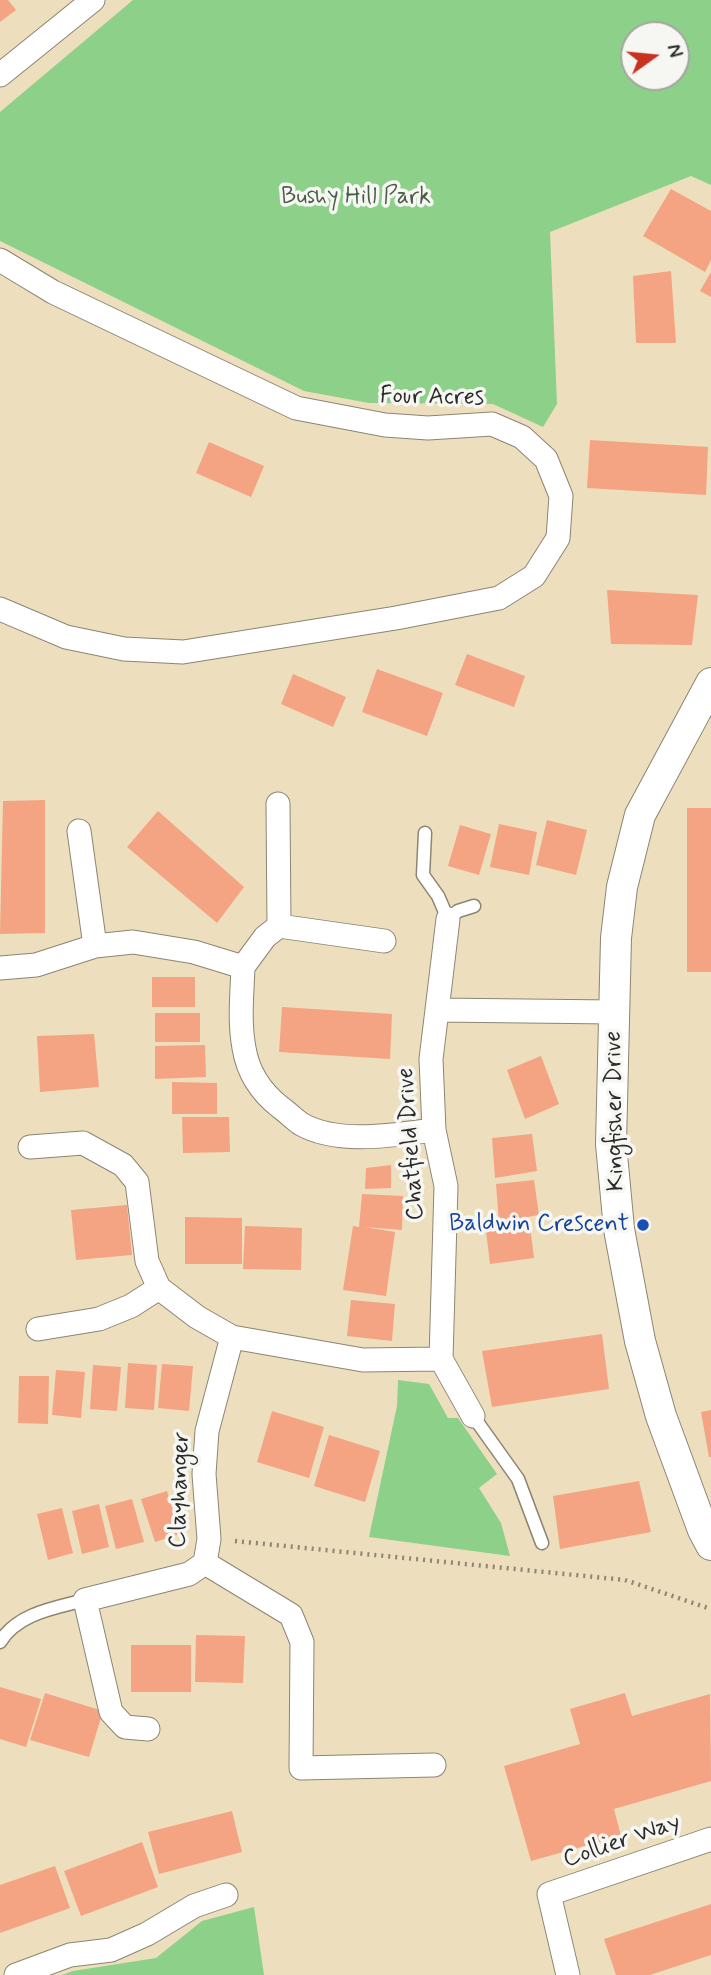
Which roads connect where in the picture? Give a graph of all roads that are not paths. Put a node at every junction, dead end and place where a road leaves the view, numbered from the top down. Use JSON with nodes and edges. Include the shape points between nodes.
{"nodes":[{"id":1,"x":93,"y":0,"type":"edge"},
{"id":2,"x":0,"y":75,"type":"edge"},
{"id":3,"x":0,"y":260,"type":"edge"},
{"id":4,"x":0,"y":609,"type":"edge"},
{"id":5,"x":711,"y":683,"type":"edge"},
{"id":6,"x":278,"y":804,"type":"dead end"},
{"id":7,"x":79,"y":831,"type":"dead end"},
{"id":8,"x":425,"y":833,"type":"dead end"},
{"id":9,"x":474,"y":906,"type":"dead end"},
{"id":10,"x":448,"y":919,"type":"junction"},
{"id":11,"x":279,"y":926,"type":"junction"},
{"id":12,"x":384,"y":941,"type":"dead end"},
{"id":13,"x":96,"y":946,"type":"junction"},
{"id":14,"x":243,"y":967,"type":"junction"},
{"id":15,"x":0,"y":968,"type":"edge"},
{"id":16,"x":437,"y":1010,"type":"junction"},
{"id":17,"x":614,"y":1012,"type":"junction"},
{"id":18,"x":434,"y":1130,"type":"junction"},
{"id":19,"x":30,"y":1147,"type":"dead end"},
{"id":20,"x":159,"y":1288,"type":"junction"},
{"id":21,"x":38,"y":1329,"type":"dead end"},
{"id":22,"x":232,"y":1337,"type":"junction"},
{"id":23,"x":441,"y":1359,"type":"junction"},
{"id":24,"x":473,"y":1416,"type":"joint"},
{"id":25,"x":708,"y":1534,"type":"edge"},
{"id":26,"x":542,"y":1543,"type":"dead end"},
{"id":27,"x":205,"y":1563,"type":"junction"},
{"id":28,"x":85,"y":1600,"type":"junction"},
{"id":29,"x":0,"y":1642,"type":"edge"},
{"id":30,"x":148,"y":1729,"type":"dead end"},
{"id":31,"x":433,"y":1765,"type":"dead end"},
{"id":32,"x":711,"y":1839,"type":"edge"},
{"id":33,"x":226,"y":1895,"type":"dead end"},
{"id":34,"x":16,"y":1975,"type":"edge"},
{"id":35,"x":568,"y":1975,"type":"edge"}],
"edges":[{"from":1,"to":2,"type":"street"},
{"from":3,"to":4,"type":"street","name":"Four Acres","via":[[54,292],[296,408],[385,425],[492,425],[522,437],[546,460],[561,496],[558,538],[534,576],[499,598],[183,652],[124,649],[66,637]]},
{"from":5,"to":17,"type":"street","name":"Kingfisher Drive","via":[[640,815],[622,887]]},
{"from":6,"to":11,"type":"street"},
{"from":7,"to":13,"type":"street"},
{"from":8,"to":10,"type":"lane","via":[[423,875]]},
{"from":9,"to":10,"type":"lane"},
{"from":10,"to":16,"type":"street","name":"Chatfield Drive"},
{"from":11,"to":12,"type":"street"},
{"from":11,"to":14,"type":"street"},
{"from":13,"to":14,"type":"street","via":[[133,942],[194,951]]},
{"from":13,"to":15,"type":"street","via":[[36,965]]},
{"from":14,"to":18,"type":"street","via":[[240,1021],[244,1051],[254,1080],[274,1102],[302,1125],[338,1136]]},
{"from":16,"to":17,"type":"street"},
{"from":16,"to":18,"type":"street","name":"Chatfield Drive","via":[[431,1059]]},
{"from":17,"to":25,"type":"street","name":"Kingfisher Drive","via":[[611,1144],[619,1229],[640,1341],[661,1416]]},
{"from":18,"to":23,"type":"street","name":"Chatfield Drive","via":[[446,1186]]},
{"from":19,"to":20,"type":"street","via":[[83,1143],[123,1165],[137,1182],[147,1261]]},
{"from":20,"to":21,"type":"street","via":[[99,1319]]},
{"from":20,"to":22,"type":"street"},
{"from":22,"to":23,"type":"street","via":[[363,1360]]},
{"from":22,"to":27,"type":"street","name":"Clayhanger","via":[[207,1431],[204,1474],[209,1539]]},
{"from":23,"to":24,"type":"street"},
{"from":24,"to":26,"type":"lane","via":[[517,1479]]},
{"from":27,"to":28,"type":"street","name":"Clayhanger","via":[[189,1574]]},
{"from":27,"to":31,"type":"street","name":"Clayhanger","via":[[291,1615],[302,1642],[302,1768]]},
{"from":28,"to":29,"type":"lane","via":[[37,1612]]},
{"from":28,"to":30,"type":"street","via":[[111,1712],[125,1727]]},
{"from":32,"to":35,"type":"street","name":"Collier Way","via":[[549,1894]]},
{"from":33,"to":34,"type":"street","via":[[194,1906],[111,1950],[70,1955]]}]}
